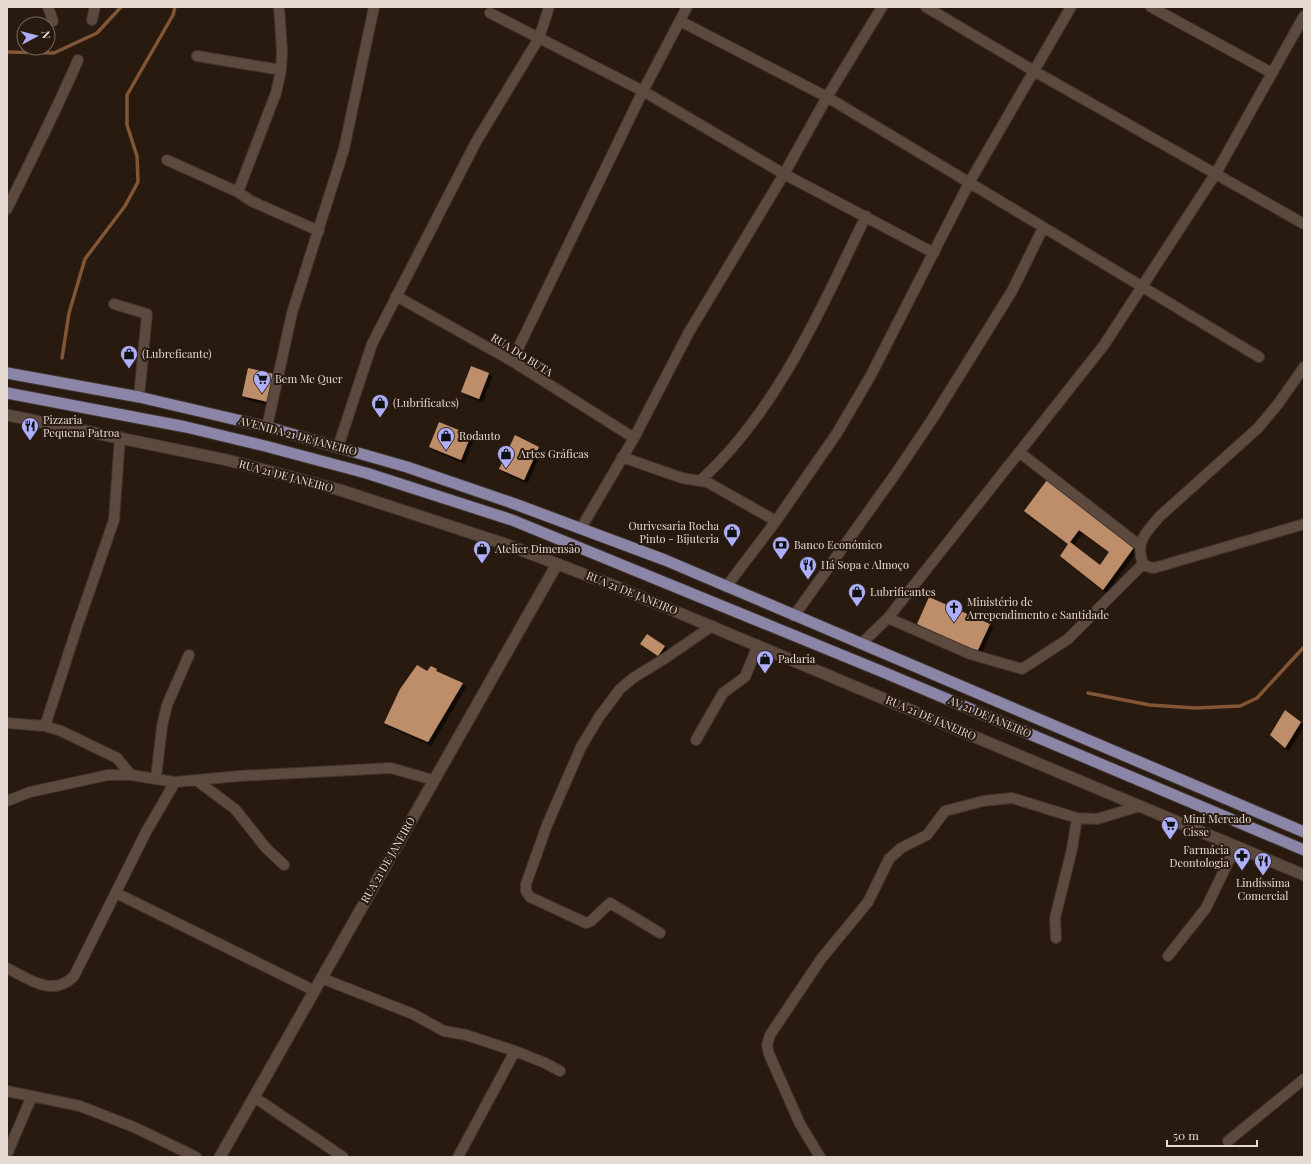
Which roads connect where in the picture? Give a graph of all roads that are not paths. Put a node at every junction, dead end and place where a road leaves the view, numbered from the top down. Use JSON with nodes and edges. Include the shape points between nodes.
{"nodes":[{"id":1,"x":95,"y":7,"type":"edge"},
{"id":2,"x":279,"y":7,"type":"edge"},
{"id":3,"x":374,"y":7,"type":"edge"},
{"id":4,"x":549,"y":7,"type":"edge"},
{"id":5,"x":687,"y":7,"type":"edge"},
{"id":6,"x":882,"y":7,"type":"edge"},
{"id":7,"x":926,"y":7,"type":"edge"},
{"id":8,"x":1071,"y":7,"type":"edge"},
{"id":9,"x":1151,"y":7,"type":"edge"},
{"id":10,"x":490,"y":13,"type":"dead end"},
{"id":11,"x":1304,"y":16,"type":"edge"},
{"id":12,"x":92,"y":20,"type":"dead end"},
{"id":13,"x":680,"y":21,"type":"junction"},
{"id":14,"x":539,"y":38,"type":"junction"},
{"id":15,"x":197,"y":56,"type":"dead end"},
{"id":16,"x":78,"y":60,"type":"dead end"},
{"id":17,"x":281,"y":70,"type":"junction"},
{"id":18,"x":1034,"y":71,"type":"junction"},
{"id":19,"x":1272,"y":73,"type":"junction"},
{"id":20,"x":643,"y":91,"type":"junction"},
{"id":21,"x":827,"y":97,"type":"junction"},
{"id":22,"x":167,"y":160,"type":"dead end"},
{"id":23,"x":1216,"y":173,"type":"junction"},
{"id":24,"x":784,"y":174,"type":"junction"},
{"id":25,"x":969,"y":183,"type":"junction"},
{"id":26,"x":238,"y":192,"type":"junction"},
{"id":27,"x":7,"y":210,"type":"edge"},
{"id":28,"x":866,"y":216,"type":"junction"},
{"id":29,"x":1304,"y":224,"type":"edge"},
{"id":30,"x":1043,"y":228,"type":"junction"},
{"id":31,"x":319,"y":231,"type":"junction"},
{"id":32,"x":934,"y":253,"type":"junction"},
{"id":33,"x":1140,"y":286,"type":"junction"},
{"id":34,"x":396,"y":296,"type":"junction"},
{"id":35,"x":114,"y":304,"type":"dead end"},
{"id":36,"x":1259,"y":357,"type":"dead end"},
{"id":37,"x":512,"y":361,"type":"junction"},
{"id":38,"x":1304,"y":367,"type":"edge"},
{"id":39,"x":7,"y":373,"type":"edge"},
{"id":40,"x":7,"y":393,"type":"edge"},
{"id":41,"x":139,"y":397,"type":"junction"},
{"id":42,"x":7,"y":415,"type":"edge"},
{"id":43,"x":267,"y":427,"type":"junction"},
{"id":44,"x":120,"y":437,"type":"junction"},
{"id":45,"x":634,"y":438,"type":"junction"},
{"id":46,"x":338,"y":447,"type":"junction"},
{"id":47,"x":1019,"y":452,"type":"junction"},
{"id":48,"x":622,"y":457,"type":"junction"},
{"id":49,"x":701,"y":480,"type":"junction"},
{"id":50,"x":776,"y":521,"type":"junction"},
{"id":51,"x":1304,"y":524,"type":"edge"},
{"id":52,"x":581,"y":528,"type":"junction"},
{"id":53,"x":550,"y":534,"type":"joint"},
{"id":54,"x":1139,"y":545,"type":"junction"},
{"id":55,"x":557,"y":564,"type":"junction"},
{"id":56,"x":1144,"y":564,"type":"junction"},
{"id":57,"x":676,"y":587,"type":"joint"},
{"id":58,"x":726,"y":587,"type":"junction"},
{"id":59,"x":794,"y":616,"type":"junction"},
{"id":60,"x":888,"y":618,"type":"junction"},
{"id":61,"x":712,"y":626,"type":"junction"},
{"id":62,"x":861,"y":644,"type":"junction"},
{"id":63,"x":758,"y":645,"type":"junction"},
{"id":64,"x":189,"y":655,"type":"dead end"},
{"id":65,"x":7,"y":723,"type":"edge"},
{"id":66,"x":46,"y":726,"type":"junction"},
{"id":67,"x":696,"y":740,"type":"dead end"},
{"id":68,"x":131,"y":775,"type":"junction"},
{"id":69,"x":156,"y":778,"type":"junction"},
{"id":70,"x":196,"y":780,"type":"junction"},
{"id":71,"x":433,"y":780,"type":"junction"},
{"id":72,"x":176,"y":782,"type":"junction"},
{"id":73,"x":7,"y":801,"type":"edge"},
{"id":74,"x":1140,"y":806,"type":"junction"},
{"id":75,"x":1077,"y":818,"type":"junction"},
{"id":76,"x":1304,"y":832,"type":"edge"},
{"id":77,"x":1236,"y":846,"type":"junction"},
{"id":78,"x":1304,"y":850,"type":"edge"},
{"id":79,"x":284,"y":865,"type":"dead end"},
{"id":80,"x":1304,"y":875,"type":"edge"},
{"id":81,"x":116,"y":893,"type":"junction"},
{"id":82,"x":660,"y":933,"type":"dead end"},
{"id":83,"x":1056,"y":938,"type":"dead end"},
{"id":84,"x":1168,"y":956,"type":"dead end"},
{"id":85,"x":7,"y":968,"type":"edge"},
{"id":86,"x":320,"y":978,"type":"junction"},
{"id":87,"x":315,"y":991,"type":"junction"},
{"id":88,"x":515,"y":1051,"type":"junction"},
{"id":89,"x":560,"y":1071,"type":"dead end"},
{"id":90,"x":1304,"y":1078,"type":"edge"},
{"id":91,"x":7,"y":1091,"type":"edge"},
{"id":92,"x":32,"y":1096,"type":"junction"},
{"id":93,"x":254,"y":1097,"type":"junction"},
{"id":94,"x":1228,"y":1141,"type":"dead end"},
{"id":95,"x":7,"y":1154,"type":"edge"},
{"id":96,"x":196,"y":1157,"type":"edge"},
{"id":97,"x":220,"y":1157,"type":"edge"},
{"id":98,"x":343,"y":1157,"type":"edge"},
{"id":99,"x":458,"y":1157,"type":"edge"},
{"id":100,"x":820,"y":1157,"type":"edge"}],
"edges":[{"from":1,"to":12,"type":"street"},
{"from":2,"to":17,"type":"street","via":[[282,37]]},
{"from":3,"to":31,"type":"street","via":[[346,142]]},
{"from":4,"to":14,"type":"street"},
{"from":5,"to":13,"type":"street"},
{"from":6,"to":21,"type":"street"},
{"from":7,"to":18,"type":"street"},
{"from":8,"to":18,"type":"street"},
{"from":9,"to":19,"type":"street"},
{"from":10,"to":14,"type":"street"},
{"from":11,"to":19,"type":"street"},
{"from":13,"to":20,"type":"street"},
{"from":13,"to":21,"type":"street"},
{"from":14,"to":20,"type":"street"},
{"from":14,"to":34,"type":"street","via":[[476,142]]},
{"from":15,"to":17,"type":"street"},
{"from":16,"to":27,"type":"street"},
{"from":17,"to":26,"type":"street","via":[[276,93]]},
{"from":18,"to":23,"type":"street"},
{"from":18,"to":25,"type":"street"},
{"from":19,"to":23,"type":"street"},
{"from":20,"to":24,"type":"street"},
{"from":20,"to":37,"type":"street"},
{"from":21,"to":24,"type":"street"},
{"from":21,"to":25,"type":"street"},
{"from":22,"to":26,"type":"street"},
{"from":23,"to":29,"type":"street"},
{"from":23,"to":33,"type":"street"},
{"from":24,"to":28,"type":"street"},
{"from":24,"to":45,"type":"street","via":[[689,332]]},
{"from":25,"to":30,"type":"street"},
{"from":25,"to":32,"type":"street"},
{"from":26,"to":31,"type":"street","via":[[251,201]]},
{"from":28,"to":32,"type":"street"},
{"from":28,"to":49,"type":"street","via":[[807,333],[778,384],[735,444]]},
{"from":30,"to":33,"type":"street"},
{"from":30,"to":59,"type":"street","via":[[1012,291],[933,418]]},
{"from":31,"to":43,"type":"street","via":[[292,313]]},
{"from":32,"to":50,"type":"street","via":[[868,381],[837,433]]},
{"from":33,"to":36,"type":"street"},
{"from":33,"to":47,"type":"street","via":[[1104,345]]},
{"from":34,"to":37,"type":"street","name":"RUA DO BUTA"},
{"from":34,"to":46,"type":"street","via":[[372,344]]},
{"from":35,"to":41,"type":"street","via":[[147,314]]},
{"from":37,"to":45,"type":"street","name":"RUA DO BUTA"},
{"from":38,"to":54,"type":"street","via":[[1258,428],[1159,517]]},
{"from":39,"to":41,"type":"main road","name":"AVENIDA 21 DE JANEIRO"},
{"from":40,"to":53,"type":"main road","name":"AVENIDA 21 DE JANEIRO","via":[[186,427],[266,446],[366,473]]},
{"from":41,"to":43,"type":"main road","name":"AVENIDA 21 DE JANEIRO"},
{"from":42,"to":44,"type":"street","name":"RUA 21 DE JANEIRO"},
{"from":43,"to":46,"type":"main road","name":"AVENIDA 21 DE JANEIRO"},
{"from":44,"to":55,"type":"street","name":"RUA 21 DE JANEIRO","via":[[227,460],[340,490],[470,532]]},
{"from":44,"to":66,"type":"street","via":[[114,520]]},
{"from":45,"to":48,"type":"street"},
{"from":46,"to":52,"type":"main road","name":"AVENIDA 21 DE JANEIRO","via":[[470,488]]},
{"from":47,"to":54,"type":"street"},
{"from":47,"to":60,"type":"street"},
{"from":48,"to":49,"type":"street","via":[[682,478]]},
{"from":48,"to":52,"type":"street"},
{"from":49,"to":50,"type":"street"},
{"from":50,"to":58,"type":"street"},
{"from":51,"to":56,"type":"street","via":[[1154,568]]},
{"from":52,"to":58,"type":"main road","via":[[665,560]]},
{"from":53,"to":57,"type":"main road","name":"RUA 21 DE JANEIRO"},
{"from":54,"to":56,"type":"street"},
{"from":55,"to":61,"type":"street","name":"RUA 21 DE JANEIRO"},
{"from":55,"to":71,"type":"street","name":"RUA 21 DE JANEIRO"},
{"from":56,"to":60,"type":"street","via":[[1068,639],[1022,668],[970,654]]},
{"from":57,"to":78,"type":"main road","name":"AV 21 DE JANEIRO"},
{"from":58,"to":59,"type":"main road"},
{"from":59,"to":62,"type":"main road"},
{"from":60,"to":62,"type":"street"},
{"from":61,"to":63,"type":"street","name":"RUA 21 DE JANEIRO"},
{"from":61,"to":82,"type":"street","via":[[633,678],[620,689],[599,717],[581,747],[547,825],[526,884],[530,898],[586,923],[591,922],[610,903]]},
{"from":62,"to":76,"type":"main road"},
{"from":63,"to":67,"type":"street","via":[[744,677],[724,693]]},
{"from":63,"to":74,"type":"street","name":"RUA 21 DE JANEIRO"},
{"from":64,"to":69,"type":"street","via":[[167,704]]},
{"from":65,"to":66,"type":"street"},
{"from":66,"to":68,"type":"street","via":[[105,751],[120,761]]},
{"from":68,"to":69,"type":"street"},
{"from":68,"to":73,"type":"street","via":[[100,776],[30,792]]},
{"from":69,"to":72,"type":"street"},
{"from":70,"to":71,"type":"street","via":[[384,768],[398,769]]},
{"from":70,"to":72,"type":"street"},
{"from":70,"to":79,"type":"street","via":[[235,809],[266,848]]},
{"from":71,"to":86,"type":"street","name":"RUA 21 DE JANEIRO"},
{"from":72,"to":81,"type":"street","via":[[146,832]]},
{"from":74,"to":75,"type":"street","via":[[1104,818]]},
{"from":74,"to":77,"type":"street","name":"RUA 21 DE JANEIRO"},
{"from":75,"to":83,"type":"street","via":[[1072,849],[1056,909]]},
{"from":75,"to":100,"type":"street","via":[[1012,798],[983,801],[945,811],[927,835],[901,848],[889,859],[868,902],[822,959],[770,1035],[769,1054],[800,1124]]},
{"from":77,"to":80,"type":"street","name":"RUA 21 DE JANEIRO"},
{"from":77,"to":84,"type":"street","via":[[1206,908]]},
{"from":81,"to":85,"type":"street","via":[[70,981],[49,987]]},
{"from":81,"to":87,"type":"street"},
{"from":86,"to":87,"type":"street","name":"RUA 21 DE JANEIRO"},
{"from":86,"to":88,"type":"street","via":[[413,1014],[444,1030]]},
{"from":87,"to":93,"type":"street","name":"RUA 21 DE JANEIRO"},
{"from":88,"to":89,"type":"street"},
{"from":88,"to":99,"type":"street"},
{"from":90,"to":94,"type":"street"},
{"from":91,"to":92,"type":"street"},
{"from":92,"to":95,"type":"street"},
{"from":92,"to":96,"type":"street","via":[[80,1106],[136,1128]]},
{"from":93,"to":97,"type":"street","name":"RUA 21 DE JANEIRO"},
{"from":93,"to":98,"type":"street"}]}
